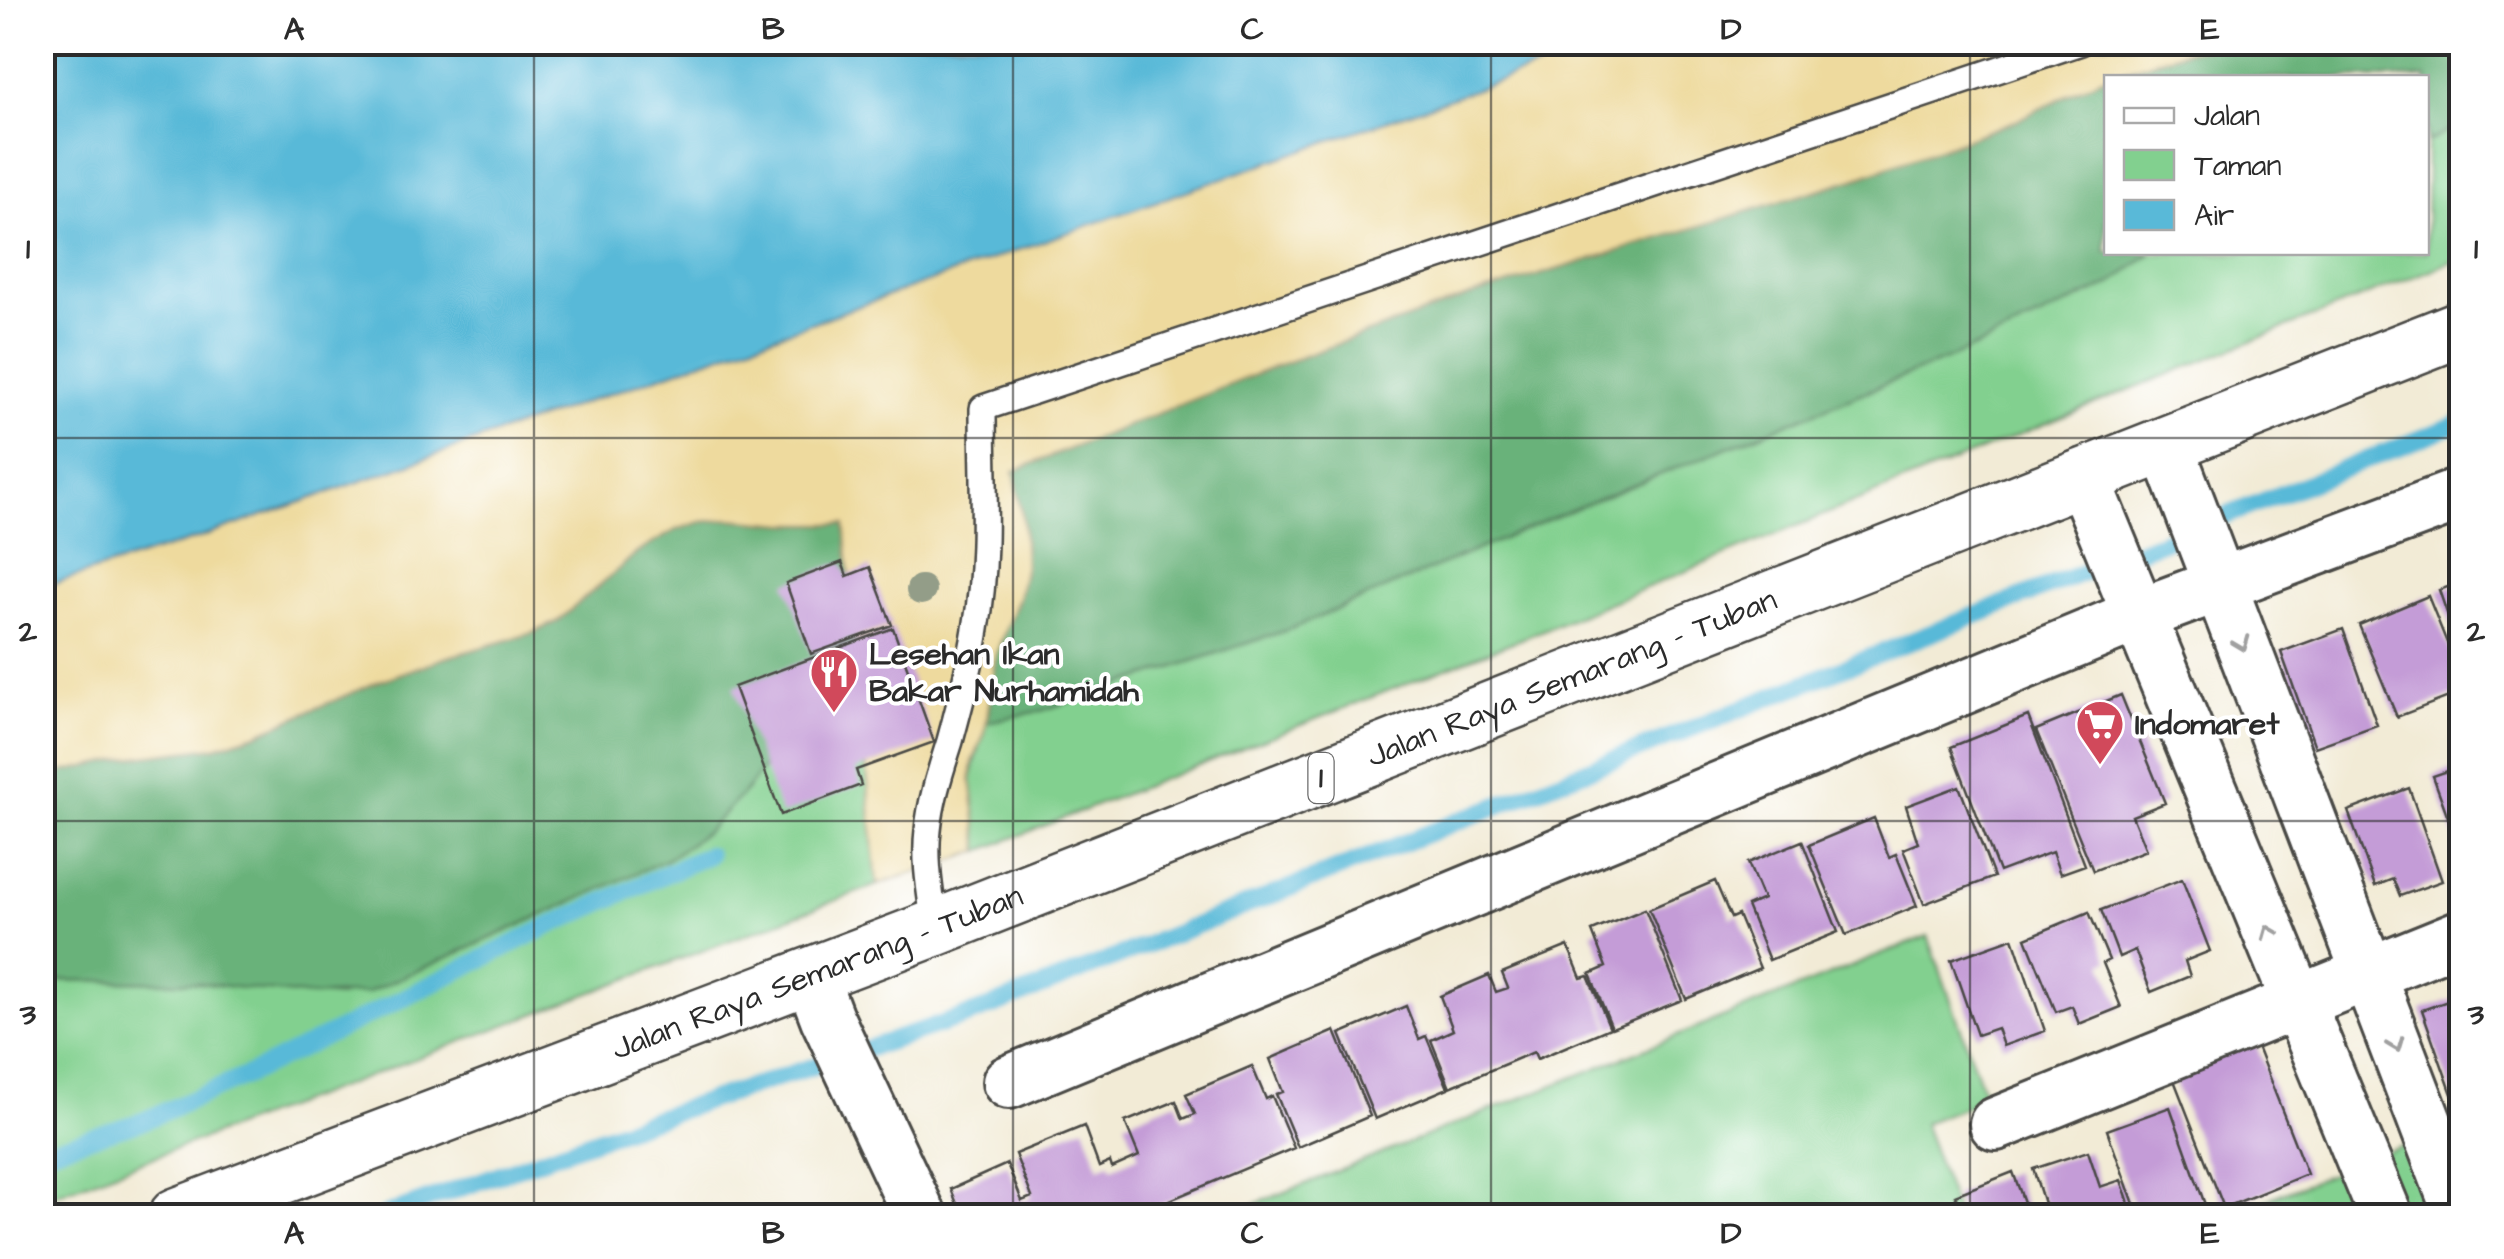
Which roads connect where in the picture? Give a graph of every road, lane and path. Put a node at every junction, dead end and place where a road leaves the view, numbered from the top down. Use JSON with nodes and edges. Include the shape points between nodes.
{"nodes":[{"id":1,"x":2081,"y":42,"type":"edge"},
{"id":2,"x":2462,"y":328,"type":"edge"},
{"id":3,"x":2175,"y":465,"type":"junction"},
{"id":4,"x":2089,"y":494,"type":"junction"},
{"id":5,"x":2462,"y":494,"type":"edge"},
{"id":6,"x":2214,"y":569,"type":"junction"},
{"id":7,"x":2133,"y":600,"type":"junction"},
{"id":8,"x":935,"y":928,"type":"junction"},
{"id":9,"x":2462,"y":936,"type":"edge"},
{"id":10,"x":2368,"y":972,"type":"junction"},
{"id":11,"x":819,"y":997,"type":"junction"},
{"id":12,"x":2297,"y":1000,"type":"junction"},
{"id":13,"x":1009,"y":1082,"type":"dead end"},
{"id":14,"x":1996,"y":1124,"type":"dead end"},
{"id":15,"x":177,"y":1216,"type":"edge"},
{"id":16,"x":920,"y":1216,"type":"edge"},
{"id":17,"x":2386,"y":1216,"type":"edge"},
{"id":18,"x":2461,"y":1216,"type":"edge"}],
"edges":[{"from":1,"to":8,"type":"lane","via":[[983,408],[986,554],[966,680],[932,798],[926,859]]},
{"from":2,"to":3,"type":"highway","name":"Jalan Raya Semarang - Tuban","number":"1"},
{"from":3,"to":4,"type":"highway","name":"Jalan Raya Semarang - Tuban","number":"1"},
{"from":3,"to":6,"type":"street"},
{"from":4,"to":7,"type":"street"},
{"from":4,"to":8,"type":"highway","name":"Jalan Raya Semarang - Tuban","number":"1"},
{"from":5,"to":6,"type":"street"},
{"from":6,"to":7,"type":"street"},
{"from":6,"to":10,"type":"street","one_way":true},
{"from":12,"to":7,"type":"street","one_way":true},
{"from":7,"to":13,"type":"street"},
{"from":8,"to":11,"type":"highway","name":"Jalan Raya Semarang - Tuban","number":"1"},
{"from":9,"to":10,"type":"street"},
{"from":10,"to":12,"type":"street"},
{"from":10,"to":18,"type":"street","one_way":true},
{"from":11,"to":15,"type":"highway","name":"Jalan Raya Semarang - Tuban","number":"1"},
{"from":11,"to":16,"type":"street"},
{"from":12,"to":14,"type":"street"},
{"from":12,"to":17,"type":"street"}]}
